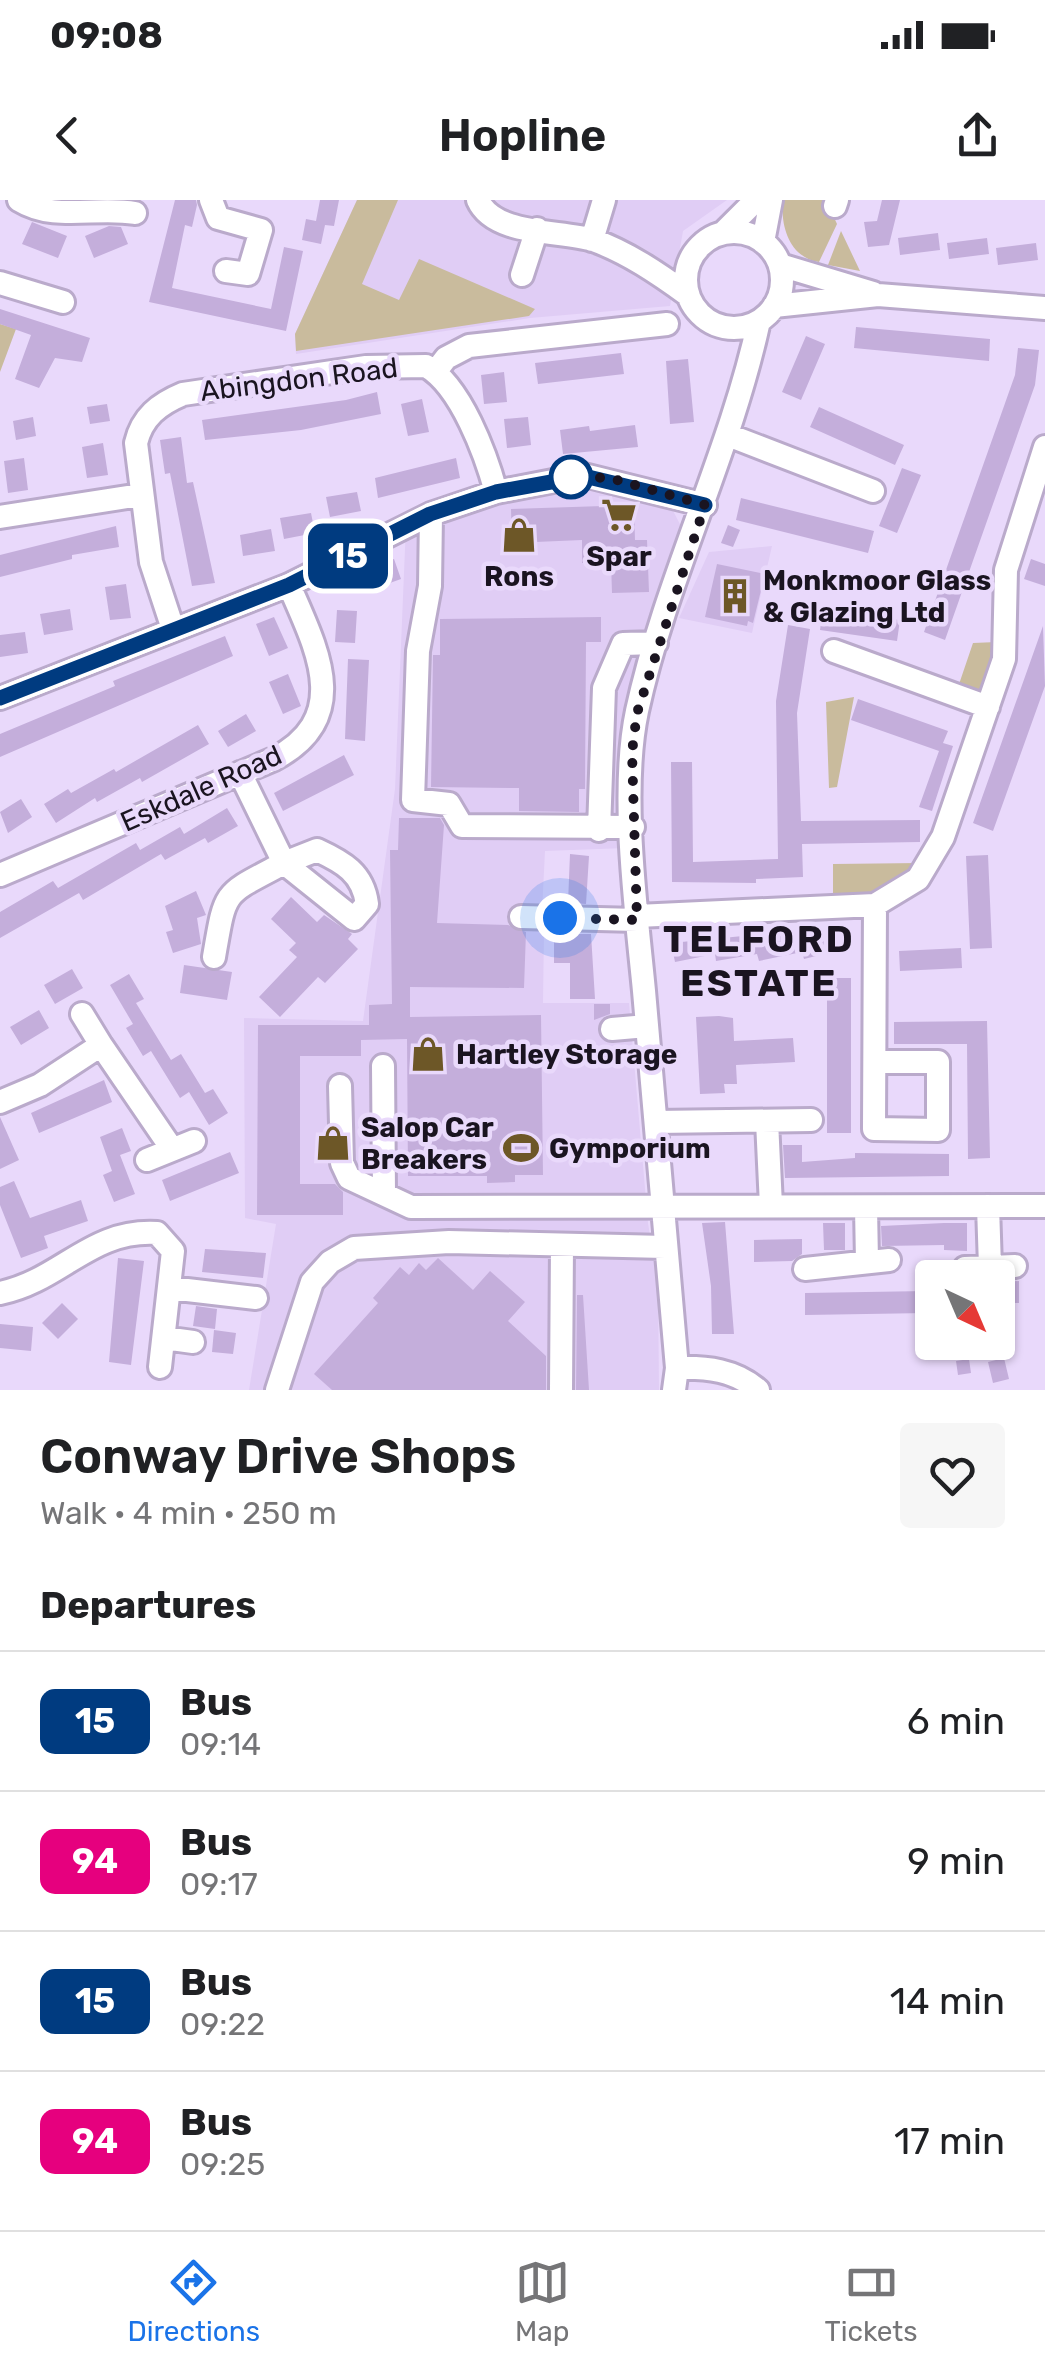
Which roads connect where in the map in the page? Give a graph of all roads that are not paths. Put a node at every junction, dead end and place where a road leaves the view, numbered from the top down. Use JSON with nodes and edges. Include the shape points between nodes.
{"nodes":[{"id":1,"x":19,"y":200,"type":"edge"},
{"id":2,"x":212,"y":200,"type":"edge"},
{"id":3,"x":478,"y":200,"type":"edge"},
{"id":4,"x":756,"y":200,"type":"edge"},
{"id":5,"x":771,"y":200,"type":"edge"},
{"id":6,"x":599,"y":201,"type":"edge"},
{"id":7,"x":91,"y":204,"type":"edge"},
{"id":8,"x":135,"y":213,"type":"dead end"},
{"id":9,"x":537,"y":229,"type":"junction"},
{"id":10,"x":724,"y":233,"type":"junction"},
{"id":11,"x":592,"y":240,"type":"junction"},
{"id":12,"x":763,"y":242,"type":"junction"},
{"id":13,"x":691,"y":259,"type":"junction"},
{"id":14,"x":780,"y":266,"type":"junction"},
{"id":15,"x":226,"y":270,"type":"dead end"},
{"id":16,"x":654,"y":271,"type":"junction"},
{"id":17,"x":522,"y":275,"type":"dead end"},
{"id":18,"x":0,"y":282,"type":"edge"},
{"id":19,"x":878,"y":295,"type":"junction"},
{"id":20,"x":688,"y":296,"type":"junction"},
{"id":21,"x":62,"y":302,"type":"dead end"},
{"id":22,"x":1045,"y":308,"type":"edge"},
{"id":23,"x":767,"y":314,"type":"junction"},
{"id":24,"x":667,"y":324,"type":"dead end"},
{"id":25,"x":728,"y":328,"type":"junction"},
{"id":26,"x":748,"y":371,"type":"junction"},
{"id":27,"x":436,"y":372,"type":"junction"},
{"id":28,"x":728,"y":435,"type":"junction"},
{"id":29,"x":1045,"y":447,"type":"edge"},
{"id":30,"x":872,"y":491,"type":"dead end"},
{"id":31,"x":496,"y":492,"type":"junction"},
{"id":32,"x":140,"y":495,"type":"junction"},
{"id":33,"x":705,"y":505,"type":"junction"},
{"id":34,"x":430,"y":514,"type":"junction"},
{"id":35,"x":0,"y":517,"type":"edge"},
{"id":36,"x":289,"y":585,"type":"junction"},
{"id":37,"x":172,"y":629,"type":"junction"},
{"id":38,"x":656,"y":643,"type":"junction"},
{"id":39,"x":834,"y":652,"type":"dead end"},
{"id":40,"x":0,"y":698,"type":"edge"},
{"id":41,"x":988,"y":707,"type":"junction"},
{"id":42,"x":240,"y":773,"type":"junction"},
{"id":43,"x":633,"y":828,"type":"junction"},
{"id":44,"x":599,"y":830,"type":"junction"},
{"id":45,"x":0,"y":874,"type":"edge"},
{"id":46,"x":875,"y":905,"type":"junction"},
{"id":47,"x":521,"y":917,"type":"dead end"},
{"id":48,"x":637,"y":918,"type":"junction"},
{"id":49,"x":214,"y":957,"type":"dead end"},
{"id":50,"x":82,"y":1014,"type":"dead end"},
{"id":51,"x":647,"y":1026,"type":"junction"},
{"id":52,"x":612,"y":1029,"type":"dead end"},
{"id":53,"x":100,"y":1044,"type":"junction"},
{"id":54,"x":876,"y":1062,"type":"dead end"},
{"id":55,"x":382,"y":1066,"type":"dead end"},
{"id":56,"x":340,"y":1086,"type":"dead end"},
{"id":57,"x":0,"y":1102,"type":"edge"},
{"id":58,"x":811,"y":1120,"type":"dead end"},
{"id":59,"x":656,"y":1122,"type":"junction"},
{"id":60,"x":768,"y":1122,"type":"junction"},
{"id":61,"x":147,"y":1160,"type":"dead end"},
{"id":62,"x":384,"y":1194,"type":"junction"},
{"id":63,"x":770,"y":1206,"type":"junction"},
{"id":64,"x":988,"y":1206,"type":"junction"},
{"id":65,"x":1045,"y":1206,"type":"edge"},
{"id":66,"x":663,"y":1207,"type":"junction"},
{"id":67,"x":866,"y":1207,"type":"junction"},
{"id":68,"x":562,"y":1245,"type":"junction"},
{"id":69,"x":665,"y":1248,"type":"junction"},
{"id":70,"x":990,"y":1260,"type":"edge"},
{"id":71,"x":805,"y":1269,"type":"dead end"},
{"id":72,"x":170,"y":1288,"type":"junction"},
{"id":73,"x":0,"y":1293,"type":"edge"},
{"id":74,"x":256,"y":1298,"type":"dead end"},
{"id":75,"x":164,"y":1338,"type":"junction"},
{"id":76,"x":193,"y":1342,"type":"dead end"},
{"id":77,"x":160,"y":1367,"type":"dead end"},
{"id":78,"x":675,"y":1379,"type":"edge"},
{"id":79,"x":277,"y":1390,"type":"edge"},
{"id":80,"x":561,"y":1390,"type":"edge"},
{"id":81,"x":758,"y":1390,"type":"edge"}],
"edges":[{"from":1,"to":7,"type":"street","via":[[45,213]]},
{"from":2,"to":15,"type":"street","via":[[218,218],[261,230],[248,274]]},
{"from":3,"to":9,"type":"street","via":[[498,221]]},
{"from":4,"to":10,"type":"street"},
{"from":5,"to":12,"type":"street"},
{"from":6,"to":11,"type":"street"},
{"from":7,"to":8,"type":"street"},
{"from":9,"to":11,"type":"street"},
{"from":9,"to":17,"type":"street"},
{"from":10,"to":12,"type":"street"},
{"from":10,"to":13,"type":"street"},
{"from":11,"to":16,"type":"street"},
{"from":12,"to":14,"type":"street"},
{"from":13,"to":16,"type":"street"},
{"from":13,"to":20,"type":"street"},
{"from":14,"to":19,"type":"street"},
{"from":14,"to":23,"type":"street","via":[[781,291]]},
{"from":16,"to":20,"type":"street"},
{"from":18,"to":21,"type":"street"},
{"from":19,"to":22,"type":"street"},
{"from":19,"to":23,"type":"street"},
{"from":20,"to":25,"type":"street","via":[[713,324]]},
{"from":23,"to":25,"type":"street"},
{"from":23,"to":26,"type":"street"},
{"from":24,"to":27,"type":"street","name":"Abingdon Road","via":[[637,337],[469,346]]},
{"from":25,"to":26,"type":"street"},
{"from":26,"to":28,"type":"street"},
{"from":27,"to":31,"type":"street","name":"Abingdon Road","via":[[482,446]]},
{"from":27,"to":32,"type":"street","name":"Abingdon Road","via":[[402,363],[366,366],[167,400],[140,426]]},
{"from":28,"to":30,"type":"street"},
{"from":28,"to":33,"type":"street"},
{"from":29,"to":41,"type":"street","via":[[1011,549],[1004,659]]},
{"from":31,"to":33,"type":"street","via":[[584,476]]},
{"from":31,"to":34,"type":"street"},
{"from":32,"to":35,"type":"street"},
{"from":32,"to":37,"type":"street","name":"Abingdon Road"},
{"from":33,"to":38,"type":"street"},
{"from":34,"to":36,"type":"street"},
{"from":34,"to":44,"type":"street","via":[[413,800],[450,804],[462,826]]},
{"from":36,"to":37,"type":"street"},
{"from":36,"to":42,"type":"street","name":"Eskdale Road","via":[[320,658],[321,702],[300,740]]},
{"from":37,"to":40,"type":"street"},
{"from":38,"to":43,"type":"street","via":[[637,713]]},
{"from":38,"to":44,"type":"street","via":[[623,644],[604,688]]},
{"from":39,"to":41,"type":"street"},
{"from":41,"to":46,"type":"street","via":[[933,859],[918,878]]},
{"from":42,"to":45,"type":"street","name":"Eskdale Road"},
{"from":42,"to":49,"type":"street","via":[[284,863],[224,902]]},
{"from":43,"to":44,"type":"street"},
{"from":43,"to":48,"type":"street"},
{"from":46,"to":48,"type":"street"},
{"from":46,"to":54,"type":"street"},
{"from":47,"to":48,"type":"street"},
{"from":48,"to":51,"type":"street"},
{"from":50,"to":53,"type":"street"},
{"from":51,"to":52,"type":"street"},
{"from":51,"to":59,"type":"street"},
{"from":53,"to":57,"type":"street","via":[[40,1085]]},
{"from":53,"to":61,"type":"street","via":[[183,1145]]},
{"from":55,"to":62,"type":"street"},
{"from":56,"to":62,"type":"street","via":[[342,1163],[349,1178]]},
{"from":58,"to":60,"type":"street"},
{"from":59,"to":60,"type":"street"},
{"from":59,"to":66,"type":"street"},
{"from":60,"to":63,"type":"street"},
{"from":62,"to":66,"type":"street","via":[[411,1208]]},
{"from":63,"to":66,"type":"street"},
{"from":63,"to":67,"type":"street"},
{"from":64,"to":65,"type":"street"},
{"from":64,"to":67,"type":"street"},
{"from":64,"to":70,"type":"street"},
{"from":66,"to":69,"type":"street"},
{"from":67,"to":71,"type":"street","via":[[878,1261]]},
{"from":68,"to":69,"type":"street"},
{"from":68,"to":79,"type":"street","via":[[354,1248],[312,1282]]},
{"from":68,"to":80,"type":"street"},
{"from":69,"to":78,"type":"street"},
{"from":72,"to":73,"type":"street","via":[[177,1239],[158,1232],[114,1236],[37,1281]]},
{"from":72,"to":74,"type":"street"},
{"from":72,"to":75,"type":"street"},
{"from":75,"to":76,"type":"street"},
{"from":75,"to":77,"type":"street"},
{"from":78,"to":81,"type":"street","via":[[720,1371]]}]}
